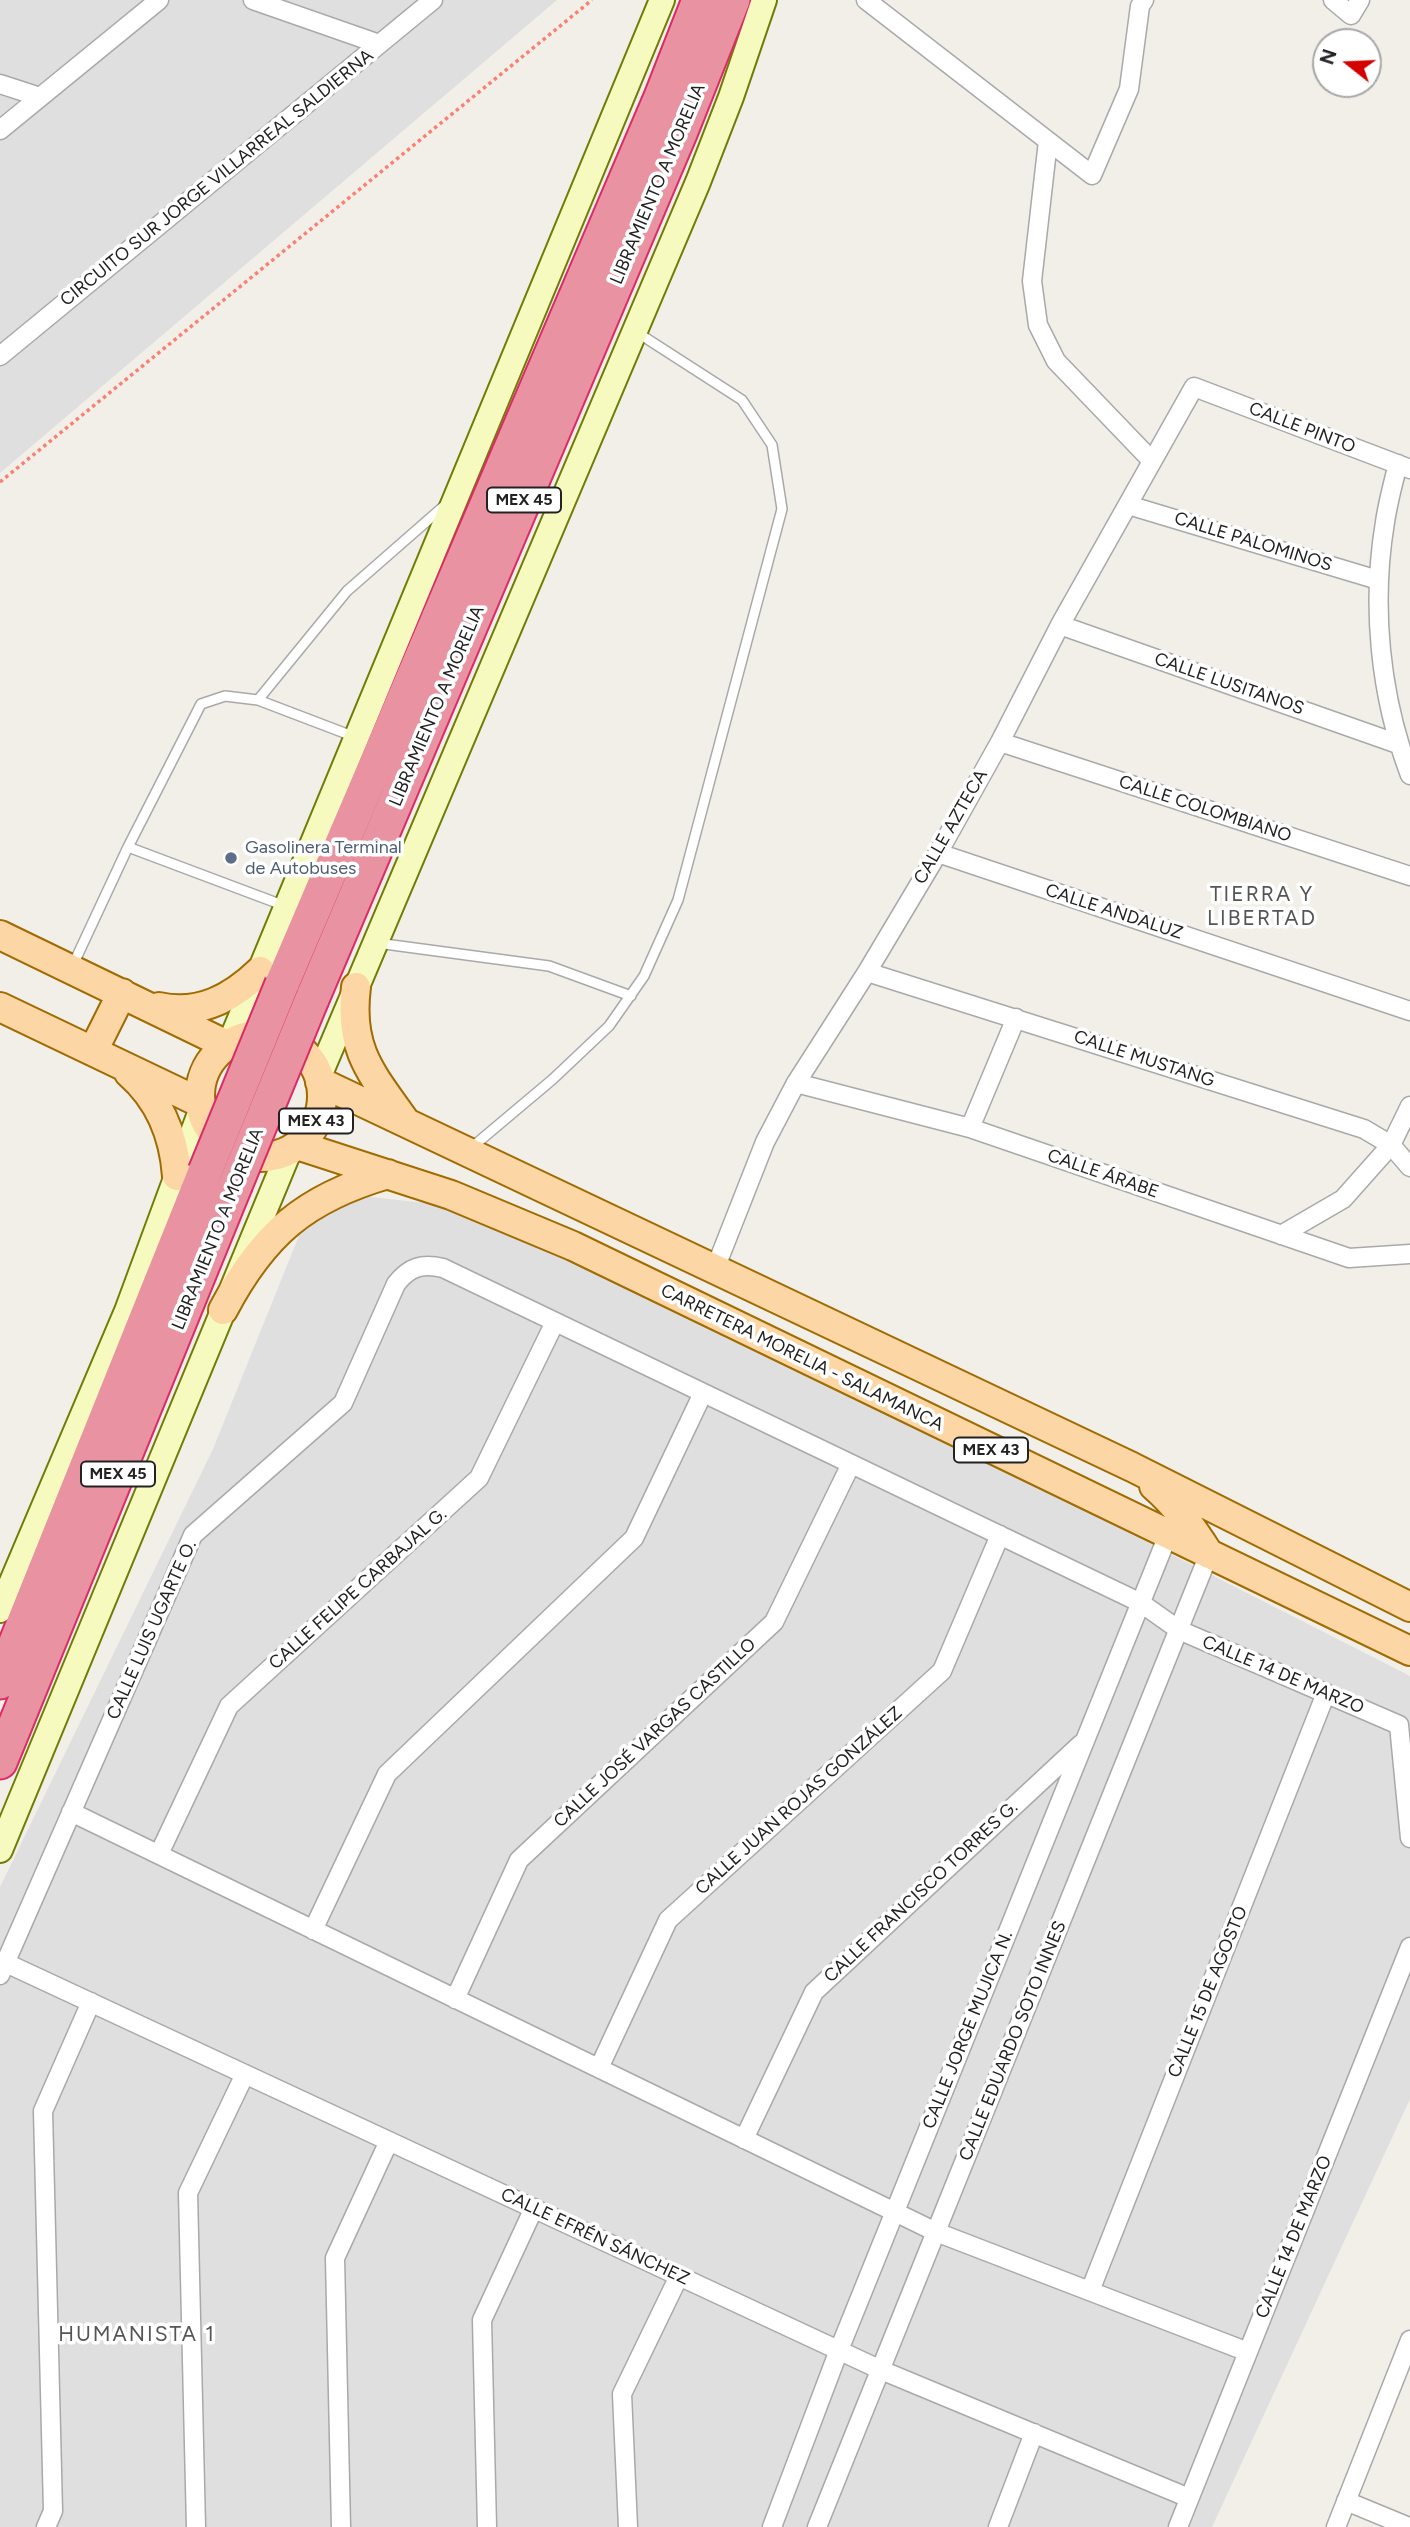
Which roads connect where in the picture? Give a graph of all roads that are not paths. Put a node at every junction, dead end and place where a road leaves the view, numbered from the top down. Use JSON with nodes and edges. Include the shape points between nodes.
{"nodes":[{"id":1,"x":159,"y":0,"type":"edge"},
{"id":2,"x":253,"y":0,"type":"edge"},
{"id":3,"x":433,"y":0,"type":"edge"},
{"id":4,"x":662,"y":0,"type":"edge"},
{"id":5,"x":699,"y":0,"type":"edge"},
{"id":6,"x":733,"y":0,"type":"edge"},
{"id":7,"x":764,"y":0,"type":"edge"},
{"id":8,"x":866,"y":0,"type":"edge"},
{"id":9,"x":1144,"y":0,"type":"edge"},
{"id":10,"x":1333,"y":0,"type":"edge"},
{"id":11,"x":1355,"y":8,"type":"edge"},
{"id":12,"x":379,"y":44,"type":"junction"},
{"id":13,"x":0,"y":84,"type":"edge"},
{"id":14,"x":40,"y":97,"type":"junction"},
{"id":15,"x":0,"y":130,"type":"edge"},
{"id":16,"x":1048,"y":141,"type":"junction"},
{"id":17,"x":635,"y":331,"type":"junction"},
{"id":18,"x":0,"y":356,"type":"edge"},
{"id":19,"x":1194,"y":387,"type":"joint"},
{"id":20,"x":1152,"y":461,"type":"junction"},
{"id":21,"x":1404,"y":466,"type":"edge"},
{"id":22,"x":458,"y":494,"type":"junction"},
{"id":23,"x":1128,"y":505,"type":"junction"},
{"id":24,"x":1378,"y":580,"type":"junction"},
{"id":25,"x":1059,"y":625,"type":"junction"},
{"id":26,"x":258,"y":700,"type":"junction"},
{"id":27,"x":357,"y":737,"type":"junction"},
{"id":28,"x":1000,"y":742,"type":"junction"},
{"id":29,"x":1398,"y":744,"type":"junction"},
{"id":30,"x":1410,"y":775,"type":"edge"},
{"id":31,"x":128,"y":847,"type":"junction"},
{"id":32,"x":938,"y":853,"type":"junction"},
{"id":33,"x":1410,"y":876,"type":"edge"},
{"id":34,"x":286,"y":906,"type":"junction"},
{"id":35,"x":0,"y":935,"type":"edge"},
{"id":36,"x":375,"y":943,"type":"junction"},
{"id":37,"x":71,"y":969,"type":"junction"},
{"id":38,"x":867,"y":972,"type":"junction"},
{"id":39,"x":271,"y":978,"type":"junction"},
{"id":40,"x":356,"y":988,"type":"junction"},
{"id":41,"x":631,"y":996,"type":"junction"},
{"id":42,"x":132,"y":998,"type":"junction"},
{"id":43,"x":0,"y":1007,"type":"edge"},
{"id":44,"x":1410,"y":1011,"type":"edge"},
{"id":45,"x":1016,"y":1018,"type":"junction"},
{"id":46,"x":229,"y":1044,"type":"junction"},
{"id":47,"x":103,"y":1056,"type":"junction"},
{"id":48,"x":320,"y":1079,"type":"junction"},
{"id":49,"x":796,"y":1083,"type":"junction"},
{"id":50,"x":201,"y":1105,"type":"junction"},
{"id":51,"x":1410,"y":1105,"type":"edge"},
{"id":52,"x":406,"y":1124,"type":"junction"},
{"id":53,"x":970,"y":1128,"type":"junction"},
{"id":54,"x":1391,"y":1145,"type":"junction"},
{"id":55,"x":294,"y":1147,"type":"junction"},
{"id":56,"x":467,"y":1152,"type":"junction"},
{"id":57,"x":1410,"y":1167,"type":"edge"},
{"id":58,"x":191,"y":1174,"type":"junction"},
{"id":59,"x":388,"y":1174,"type":"junction"},
{"id":60,"x":1281,"y":1235,"type":"junction"},
{"id":61,"x":1410,"y":1254,"type":"edge"},
{"id":62,"x":416,"y":1266,"type":"joint"},
{"id":63,"x":715,"y":1269,"type":"junction"},
{"id":64,"x":223,"y":1310,"type":"junction"},
{"id":65,"x":555,"y":1322,"type":"junction"},
{"id":66,"x":703,"y":1393,"type":"junction"},
{"id":67,"x":851,"y":1464,"type":"junction"},
{"id":68,"x":1132,"y":1467,"type":"junction"},
{"id":69,"x":1000,"y":1535,"type":"junction"},
{"id":70,"x":1168,"y":1535,"type":"junction"},
{"id":71,"x":1209,"y":1554,"type":"junction"},
{"id":72,"x":1141,"y":1603,"type":"junction"},
{"id":73,"x":1410,"y":1607,"type":"edge"},
{"id":74,"x":0,"y":1610,"type":"edge"},
{"id":75,"x":1179,"y":1630,"type":"junction"},
{"id":76,"x":1410,"y":1651,"type":"edge"},
{"id":77,"x":0,"y":1682,"type":"edge"},
{"id":78,"x":1326,"y":1693,"type":"junction"},
{"id":79,"x":1086,"y":1739,"type":"junction"},
{"id":80,"x":0,"y":1762,"type":"edge"},
{"id":81,"x":71,"y":1812,"type":"junction"},
{"id":82,"x":1410,"y":1838,"type":"edge"},
{"id":83,"x":0,"y":1850,"type":"edge"},
{"id":84,"x":159,"y":1854,"type":"junction"},
{"id":85,"x":313,"y":1930,"type":"junction"},
{"id":86,"x":1410,"y":1947,"type":"edge"},
{"id":87,"x":3,"y":1969,"type":"edge"},
{"id":88,"x":455,"y":1998,"type":"junction"},
{"id":89,"x":91,"y":2002,"type":"junction"},
{"id":90,"x":599,"y":2068,"type":"junction"},
{"id":91,"x":245,"y":2074,"type":"junction"},
{"id":92,"x":744,"y":2139,"type":"junction"},
{"id":93,"x":389,"y":2141,"type":"junction"},
{"id":94,"x":534,"y":2208,"type":"junction"},
{"id":95,"x":895,"y":2212,"type":"junction"},
{"id":96,"x":936,"y":2232,"type":"junction"},
{"id":97,"x":679,"y":2276,"type":"junction"},
{"id":98,"x":1090,"y":2291,"type":"junction"},
{"id":99,"x":1410,"y":2340,"type":"edge"},
{"id":100,"x":839,"y":2350,"type":"junction"},
{"id":101,"x":1248,"y":2352,"type":"junction"},
{"id":102,"x":881,"y":2370,"type":"junction"},
{"id":103,"x":1403,"y":2379,"type":"edge"},
{"id":104,"x":1034,"y":2433,"type":"junction"},
{"id":105,"x":1189,"y":2498,"type":"junction"},
{"id":106,"x":1346,"y":2501,"type":"junction"},
{"id":107,"x":47,"y":2527,"type":"edge"},
{"id":108,"x":196,"y":2527,"type":"edge"},
{"id":109,"x":341,"y":2527,"type":"edge"},
{"id":110,"x":487,"y":2527,"type":"edge"},
{"id":111,"x":628,"y":2527,"type":"edge"},
{"id":112,"x":772,"y":2527,"type":"edge"},
{"id":113,"x":817,"y":2527,"type":"edge"},
{"id":114,"x":998,"y":2527,"type":"edge"},
{"id":115,"x":1178,"y":2527,"type":"edge"},
{"id":116,"x":1336,"y":2527,"type":"edge"},
{"id":117,"x":1409,"y":2527,"type":"edge"}],
"edges":[{"from":1,"to":14,"type":"street"},
{"from":2,"to":12,"type":"street"},
{"from":3,"to":12,"type":"street","name":"CIRCUITO SUR JORGE VILLARREAL SALDIERNA"},
{"from":4,"to":22,"type":"main road"},
{"from":5,"to":39,"type":"highway","name":"LIBRAMIENTO A MORELIA","number":"MEX 45","via":[[661,97]]},
{"from":6,"to":80,"type":"highway","name":"LIBRAMIENTO A MORELIA","number":"MEX 45","bridge":true,"via":[[312,999]]},
{"from":7,"to":17,"type":"main road","via":[[717,133]]},
{"from":8,"to":16,"type":"street"},
{"from":9,"to":16,"type":"street","via":[[1129,89],[1091,174]]},
{"from":10,"to":11,"type":"street"},
{"from":12,"to":18,"type":"street","name":"CIRCUITO SUR JORGE VILLARREAL SALDIERNA"},
{"from":13,"to":14,"type":"street"},
{"from":14,"to":15,"type":"street"},
{"from":16,"to":20,"type":"street","via":[[1032,281],[1038,325],[1056,361]]},
{"from":17,"to":36,"type":"main road"},
{"from":17,"to":41,"type":"lane","via":[[742,400],[772,445],[782,509],[678,900]]},
{"from":19,"to":20,"type":"street","name":"CALLE AZTECA"},
{"from":19,"to":21,"type":"street","name":"CALLE PINTO"},
{"from":20,"to":23,"type":"street","name":"CALLE AZTECA"},
{"from":21,"to":24,"type":"street","via":[[1385,522]]},
{"from":22,"to":26,"type":"lane","via":[[348,591]]},
{"from":22,"to":27,"type":"main road"},
{"from":23,"to":24,"type":"street","name":"CALLE PALOMINOS"},
{"from":23,"to":25,"type":"street","name":"CALLE AZTECA"},
{"from":24,"to":29,"type":"street","via":[[1381,663]]},
{"from":25,"to":28,"type":"street","name":"CALLE AZTECA"},
{"from":25,"to":29,"type":"street","name":"CALLE LUSITANOS"},
{"from":26,"to":27,"type":"lane"},
{"from":26,"to":31,"type":"lane","via":[[225,696],[201,704]]},
{"from":27,"to":34,"type":"main road"},
{"from":28,"to":32,"type":"street","name":"CALLE AZTECA"},
{"from":28,"to":33,"type":"street","name":"CALLE COLOMBIANO"},
{"from":29,"to":30,"type":"street"},
{"from":31,"to":34,"type":"lane"},
{"from":31,"to":37,"type":"lane"},
{"from":32,"to":38,"type":"street","name":"CALLE AZTECA"},
{"from":32,"to":44,"type":"street","name":"CALLE ANDALUZ"},
{"from":34,"to":39,"type":"main road"},
{"from":35,"to":37,"type":"main road"},
{"from":36,"to":40,"type":"main road"},
{"from":36,"to":41,"type":"lane","via":[[549,966]]},
{"from":37,"to":42,"type":"main road"},
{"from":38,"to":45,"type":"street","name":"CALLE MUSTANG"},
{"from":38,"to":49,"type":"street","name":"CALLE AZTECA"},
{"from":39,"to":42,"type":"main road","via":[[206,1006],[185,1010]]},
{"from":39,"to":46,"type":"main road"},
{"from":39,"to":58,"type":"highway","name":"LIBRAMIENTO A MORELIA","number":"MEX 45","bridge":true},
{"from":40,"to":48,"type":"main road"},
{"from":40,"to":52,"type":"main road","via":[[355,1029],[360,1050]]},
{"from":41,"to":56,"type":"lane","via":[[609,1026]]},
{"from":42,"to":46,"type":"main road"},
{"from":42,"to":47,"type":"main road"},
{"from":43,"to":47,"type":"main road"},
{"from":45,"to":53,"type":"street"},
{"from":45,"to":54,"type":"street","name":"CALLE MUSTANG","via":[[1364,1129]]},
{"from":46,"to":48,"type":"main road","number":"MEX 43","via":[[265,1034],[288,1041],[307,1055]]},
{"from":46,"to":50,"type":"main road","via":[[206,1070]]},
{"from":47,"to":50,"type":"main road"},
{"from":47,"to":58,"type":"main road","via":[[147,1091],[160,1110],[175,1153]]},
{"from":48,"to":52,"type":"main road","number":"MEX 43"},
{"from":48,"to":55,"type":"main road","number":"MEX 43","via":[[319,1113],[309,1134]]},
{"from":49,"to":53,"type":"street","name":"CALLE ÁRABE"},
{"from":49,"to":63,"type":"street","name":"CALLE AZTECA","via":[[765,1142]]},
{"from":50,"to":55,"type":"main road","number":"MEX 43","via":[[211,1129],[236,1151],[258,1157]]},
{"from":50,"to":58,"type":"main road"},
{"from":51,"to":54,"type":"street"},
{"from":52,"to":56,"type":"main road","number":"MEX 43"},
{"from":53,"to":60,"type":"street","name":"CALLE ÁRABE"},
{"from":54,"to":57,"type":"street","name":"CALLE MUSTANG"},
{"from":54,"to":60,"type":"street","via":[[1343,1199]]},
{"from":55,"to":59,"type":"main road","name":"CARRETERA MORELIA - SALAMANCA","number":"MEX 43"},
{"from":55,"to":64,"type":"main road"},
{"from":56,"to":63,"type":"main road","number":"MEX 43"},
{"from":58,"to":74,"type":"main road","via":[[127,1311]]},
{"from":58,"to":77,"type":"highway","name":"LIBRAMIENTO A MORELIA","number":"MEX 45"},
{"from":59,"to":64,"type":"main road","via":[[353,1184],[289,1221],[262,1247]]},
{"from":59,"to":70,"type":"main road","name":"CARRETERA MORELIA - SALAMANCA","number":"MEX 43","via":[[573,1246]]},
{"from":60,"to":61,"type":"street","name":"CALLE ÁRABE","via":[[1349,1258]]},
{"from":62,"to":65,"type":"street","name":"CALLE 14 DE MARZO","via":[[443,1268]]},
{"from":62,"to":81,"type":"street","name":"CALLE LUIS UGARTE O.","via":[[396,1284],[343,1403],[193,1535]]},
{"from":63,"to":68,"type":"main road","number":"MEX 43"},
{"from":64,"to":83,"type":"main road"},
{"from":65,"to":66,"type":"street","name":"CALLE 14 DE MARZO"},
{"from":65,"to":84,"type":"street","name":"CALLE FELIPE CARBAJAL G.","via":[[479,1478],[229,1706]]},
{"from":66,"to":67,"type":"street","name":"CALLE 14 DE MARZO"},
{"from":66,"to":85,"type":"street","via":[[634,1538],[387,1774]]},
{"from":67,"to":69,"type":"street","name":"CALLE 14 DE MARZO"},
{"from":67,"to":88,"type":"street","name":"CALLE JOSÉ VARGAS CASTILLO","via":[[774,1622],[519,1860]]},
{"from":68,"to":71,"type":"main road","via":[[1170,1500]]},
{"from":68,"to":73,"type":"main road","number":"MEX 43"},
{"from":69,"to":72,"type":"street","name":"CALLE 14 DE MARZO"},
{"from":69,"to":90,"type":"street","name":"CALLE JUAN ROJAS GONZÁLEZ","via":[[942,1671],[667,1920]]},
{"from":70,"to":71,"type":"main road","name":"CARRETERA MORELIA - SALAMANCA","number":"MEX 43"},
{"from":70,"to":72,"type":"street","name":"CALLE JORGE MUJICA N."},
{"from":71,"to":75,"type":"street","name":"CALLE EDUARDO SOTO INNES"},
{"from":71,"to":76,"type":"main road","name":"CARRETERA MORELIA - SALAMANCA","number":"MEX 43"},
{"from":72,"to":75,"type":"street","name":"CALLE 14 DE MARZO"},
{"from":72,"to":79,"type":"street","name":"CALLE JORGE MUJICA N."},
{"from":75,"to":78,"type":"street","name":"CALLE 14 DE MARZO"},
{"from":75,"to":96,"type":"street","name":"CALLE EDUARDO SOTO INNES"},
{"from":78,"to":82,"type":"street","name":"CALLE 14 DE MARZO","via":[[1399,1725]]},
{"from":78,"to":98,"type":"street","name":"CALLE 15 DE AGOSTO"},
{"from":79,"to":92,"type":"street","name":"CALLE FRANCISCO TORRES G.","via":[[814,1992]]},
{"from":79,"to":95,"type":"street","name":"CALLE JORGE MUJICA N."},
{"from":81,"to":84,"type":"street"},
{"from":81,"to":87,"type":"street","name":"CALLE LUIS UGARTE O."},
{"from":84,"to":85,"type":"street"},
{"from":85,"to":88,"type":"street"},
{"from":86,"to":101,"type":"street","name":"CALLE 14 DE MARZO"},
{"from":87,"to":89,"type":"street","name":"CALLE EFRÉN SÁNCHEZ"},
{"from":88,"to":90,"type":"street"},
{"from":89,"to":91,"type":"street","name":"CALLE EFRÉN SÁNCHEZ"},
{"from":89,"to":107,"type":"street","via":[[43,2111],[53,2511]]},
{"from":90,"to":92,"type":"street"},
{"from":91,"to":93,"type":"street","name":"CALLE EFRÉN SÁNCHEZ"},
{"from":91,"to":108,"type":"street","via":[[188,2193]]},
{"from":92,"to":95,"type":"street"},
{"from":93,"to":94,"type":"street","name":"CALLE EFRÉN SÁNCHEZ"},
{"from":93,"to":109,"type":"street","via":[[334,2259]]},
{"from":94,"to":97,"type":"street","name":"CALLE EFRÉN SÁNCHEZ"},
{"from":94,"to":110,"type":"street","via":[[482,2320]]},
{"from":95,"to":96,"type":"street"},
{"from":95,"to":100,"type":"street","name":"CALLE JORGE MUJICA N."},
{"from":96,"to":98,"type":"street"},
{"from":96,"to":102,"type":"street","name":"CALLE EDUARDO SOTO INNES"},
{"from":97,"to":100,"type":"street","name":"CALLE EFRÉN SÁNCHEZ"},
{"from":97,"to":111,"type":"street","via":[[622,2394]]},
{"from":98,"to":101,"type":"street"},
{"from":99,"to":103,"type":"street"},
{"from":100,"to":102,"type":"street","name":"CALLE EFRÉN SÁNCHEZ"},
{"from":100,"to":112,"type":"street","name":"CALLE JORGE MUJICA N."},
{"from":101,"to":105,"type":"street","name":"CALLE 14 DE MARZO"},
{"from":102,"to":104,"type":"street","name":"CALLE EFRÉN SÁNCHEZ"},
{"from":102,"to":113,"type":"street","name":"CALLE EDUARDO SOTO INNES"},
{"from":103,"to":106,"type":"street"},
{"from":104,"to":105,"type":"street","name":"CALLE EFRÉN SÁNCHEZ"},
{"from":104,"to":114,"type":"street"},
{"from":105,"to":115,"type":"street","name":"CALLE 14 DE MARZO"},
{"from":106,"to":116,"type":"street"},
{"from":106,"to":117,"type":"street"}]}
